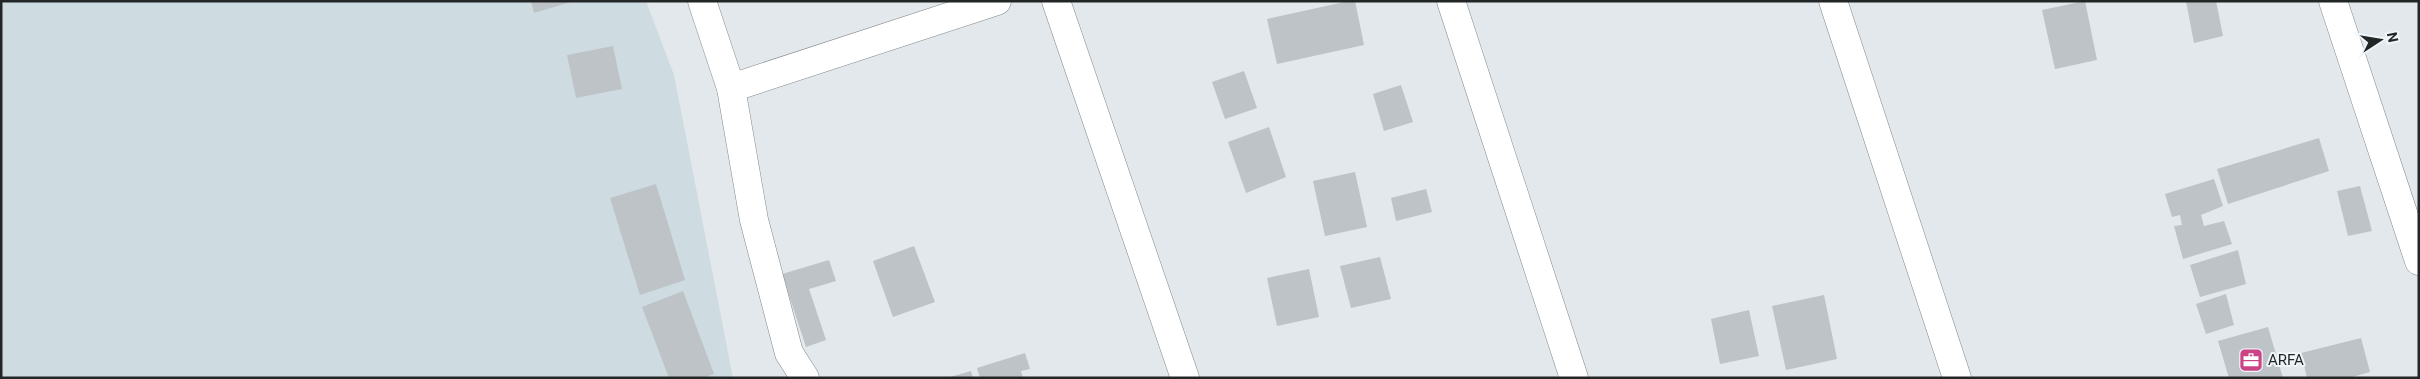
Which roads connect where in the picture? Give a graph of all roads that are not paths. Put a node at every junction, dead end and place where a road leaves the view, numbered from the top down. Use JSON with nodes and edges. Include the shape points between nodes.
{"nodes":[{"id":1,"x":702,"y":1,"type":"edge"},
{"id":2,"x":997,"y":1,"type":"edge"},
{"id":3,"x":1056,"y":1,"type":"edge"},
{"id":4,"x":1451,"y":1,"type":"edge"},
{"id":5,"x":1834,"y":1,"type":"edge"},
{"id":6,"x":2333,"y":1,"type":"edge"},
{"id":7,"x":731,"y":88,"type":"junction"},
{"id":8,"x":2419,"y":260,"type":"edge"},
{"id":9,"x":805,"y":378,"type":"edge"},
{"id":10,"x":1185,"y":378,"type":"edge"},
{"id":11,"x":1574,"y":378,"type":"edge"},
{"id":12,"x":1957,"y":378,"type":"edge"}],
"edges":[{"from":1,"to":7,"type":"street"},
{"from":2,"to":7,"type":"street"},
{"from":3,"to":10,"type":"street"},
{"from":4,"to":11,"type":"street"},
{"from":5,"to":12,"type":"street"},
{"from":6,"to":8,"type":"street"},
{"from":7,"to":9,"type":"street","via":[[754,220],[789,353]]}]}
